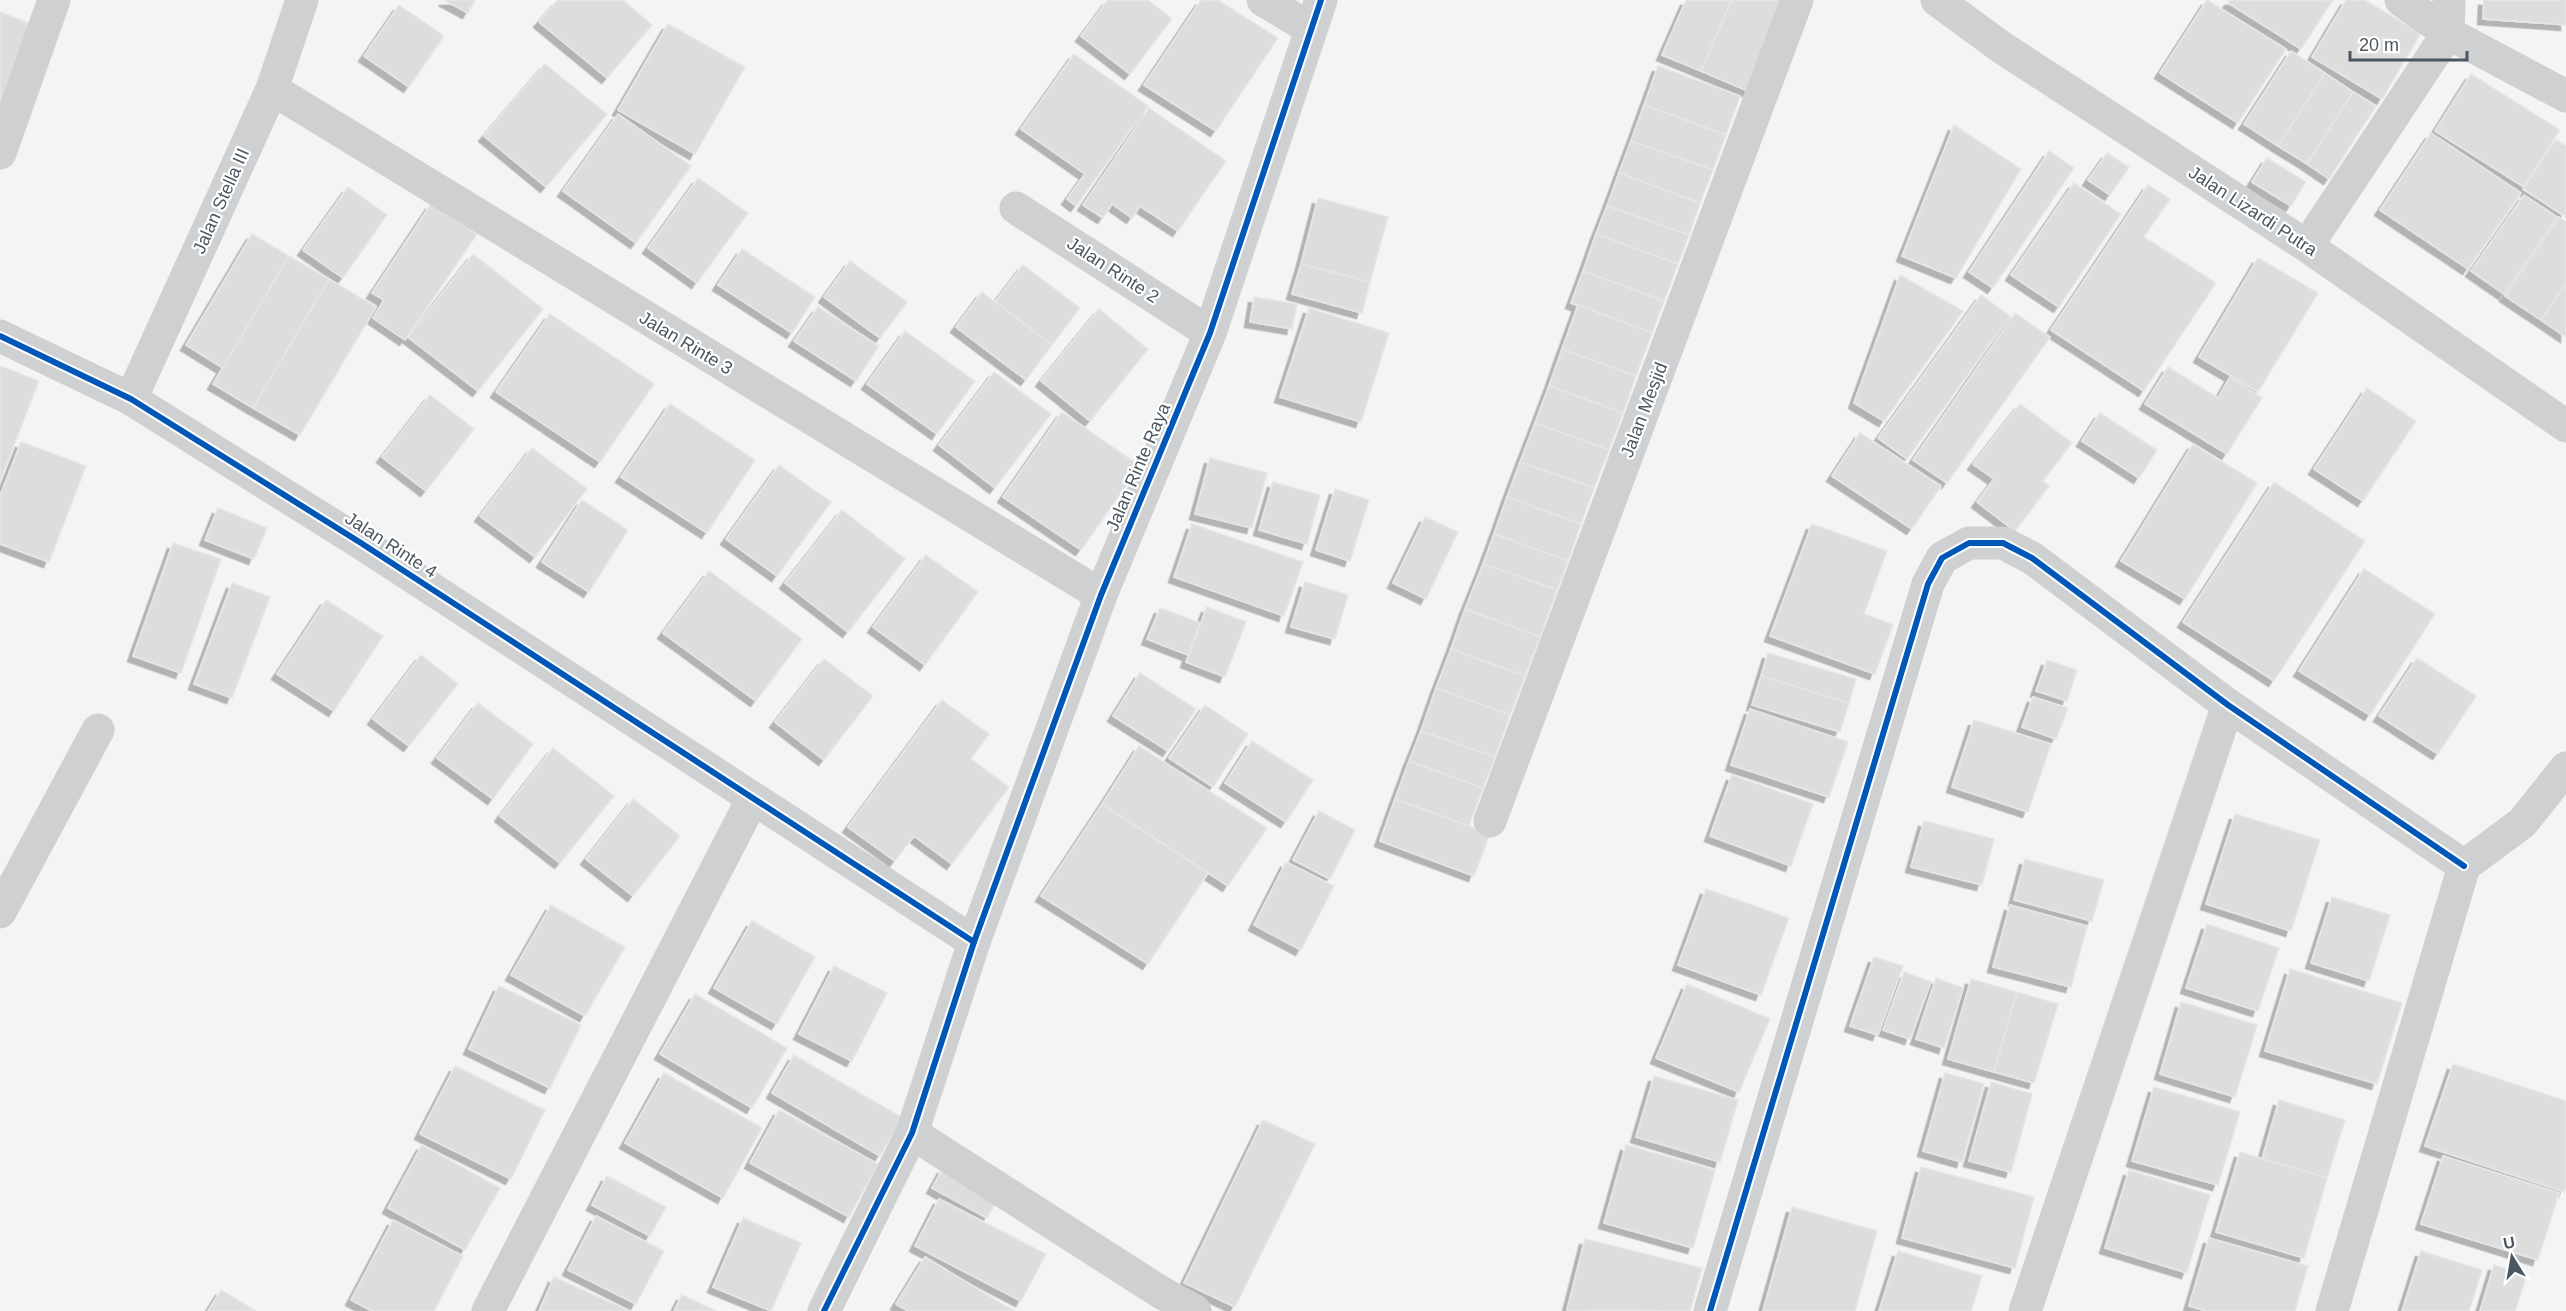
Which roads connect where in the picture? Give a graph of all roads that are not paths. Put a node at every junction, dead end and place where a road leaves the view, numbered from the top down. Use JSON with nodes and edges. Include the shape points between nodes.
{"nodes":[{"id":1,"x":54,"y":0,"type":"edge"},
{"id":2,"x":302,"y":0,"type":"edge"},
{"id":3,"x":1263,"y":0,"type":"edge"},
{"id":4,"x":1797,"y":0,"type":"edge"},
{"id":5,"x":1937,"y":0,"type":"edge"},
{"id":6,"x":2401,"y":0,"type":"edge"},
{"id":7,"x":2450,"y":0,"type":"edge"},
{"id":8,"x":1316,"y":14,"type":"edge"},
{"id":9,"x":2448,"y":33,"type":"junction"},
{"id":10,"x":272,"y":90,"type":"junction"},
{"id":11,"x":2566,"y":96,"type":"edge"},
{"id":12,"x":0,"y":153,"type":"edge"},
{"id":13,"x":1016,"y":208,"type":"dead end"},
{"id":14,"x":2307,"y":246,"type":"junction"},
{"id":15,"x":1210,"y":333,"type":"junction"},
{"id":16,"x":0,"y":336,"type":"edge"},
{"id":17,"x":131,"y":399,"type":"junction"},
{"id":18,"x":2566,"y":426,"type":"edge"},
{"id":19,"x":1101,"y":595,"type":"junction"},
{"id":20,"x":2228,"y":705,"type":"junction"},
{"id":21,"x":98,"y":730,"type":"dead end"},
{"id":22,"x":2566,"y":768,"type":"edge"},
{"id":23,"x":753,"y":800,"type":"junction"},
{"id":24,"x":1490,"y":821,"type":"dead end"},
{"id":25,"x":2464,"y":866,"type":"junction"},
{"id":26,"x":0,"y":912,"type":"edge"},
{"id":27,"x":974,"y":942,"type":"junction"},
{"id":28,"x":912,"y":1133,"type":"junction"},
{"id":29,"x":1157,"y":1302,"type":"edge"},
{"id":30,"x":488,"y":1311,"type":"edge"},
{"id":31,"x":824,"y":1311,"type":"edge"},
{"id":32,"x":1195,"y":1311,"type":"edge"},
{"id":33,"x":1710,"y":1311,"type":"edge"},
{"id":34,"x":2025,"y":1311,"type":"edge"},
{"id":35,"x":2332,"y":1311,"type":"edge"}],
"edges":[{"from":1,"to":12,"type":"street"},
{"from":2,"to":10,"type":"street","name":"Jalan Stella III"},
{"from":3,"to":8,"type":"street"},
{"from":4,"to":24,"type":"street","name":"Jalan Mesjid"},
{"from":5,"to":14,"type":"street","name":"Jalan Lizardi Putra","via":[[2001,48]]},
{"from":6,"to":9,"type":"street"},
{"from":7,"to":9,"type":"street"},
{"from":8,"to":15,"type":"street","name":"Jalan Rinte Raya"},
{"from":9,"to":11,"type":"street"},
{"from":9,"to":14,"type":"street"},
{"from":10,"to":17,"type":"street","name":"Jalan Stella III"},
{"from":10,"to":19,"type":"street","name":"Jalan Rinte 3"},
{"from":13,"to":15,"type":"street","name":"Jalan Rinte 2"},
{"from":14,"to":18,"type":"street","name":"Jalan Lizardi Putra"},
{"from":15,"to":19,"type":"street","name":"Jalan Rinte Raya"},
{"from":16,"to":17,"type":"street","name":"Jalan Rinte 4"},
{"from":17,"to":23,"type":"street","name":"Jalan Rinte 4","via":[[361,543]]},
{"from":19,"to":27,"type":"street","name":"Jalan Rinte Raya"},
{"from":20,"to":25,"type":"street"},
{"from":20,"to":33,"type":"street","via":[[2092,600],[2032,558],[2003,543],[1970,543],[1942,558],[1928,584]]},
{"from":20,"to":34,"type":"street"},
{"from":21,"to":26,"type":"street"},
{"from":22,"to":25,"type":"street","via":[[2522,824]]},
{"from":23,"to":27,"type":"street","name":"Jalan Rinte 4"},
{"from":23,"to":30,"type":"street"},
{"from":25,"to":35,"type":"street"},
{"from":27,"to":28,"type":"street","name":"Jalan Rinte Raya"},
{"from":28,"to":29,"type":"street"},
{"from":28,"to":31,"type":"street","name":"Jalan Rinte Raya"},
{"from":29,"to":32,"type":"street"}]}
